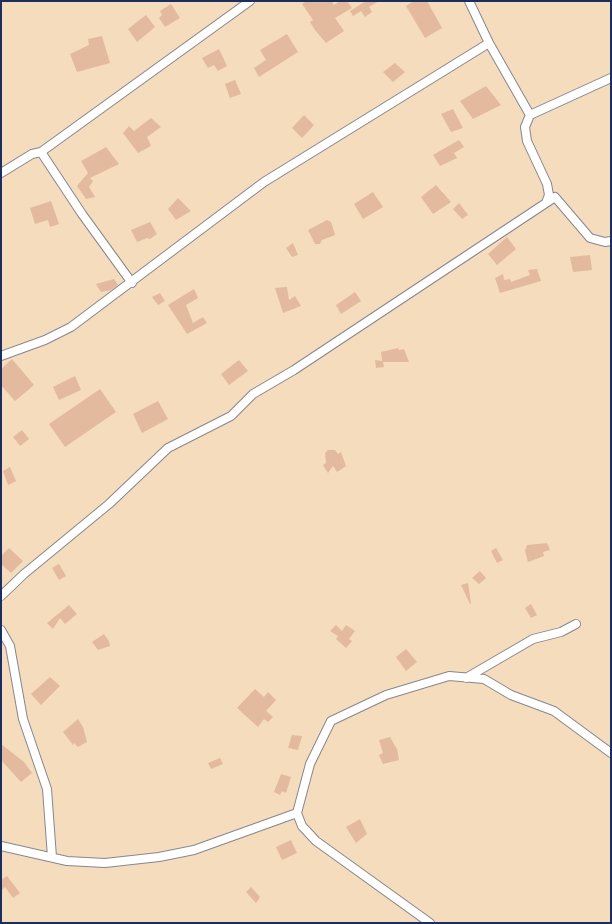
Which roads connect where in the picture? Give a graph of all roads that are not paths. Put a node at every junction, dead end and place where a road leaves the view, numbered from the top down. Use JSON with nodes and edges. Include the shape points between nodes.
{"nodes":[{"id":1,"x":250,"y":1,"type":"edge"},
{"id":2,"x":469,"y":1,"type":"edge"},
{"id":3,"x":488,"y":43,"type":"junction"},
{"id":4,"x":611,"y":78,"type":"edge"},
{"id":5,"x":530,"y":115,"type":"junction"},
{"id":6,"x":41,"y":152,"type":"junction"},
{"id":7,"x":1,"y":173,"type":"edge"},
{"id":8,"x":546,"y":203,"type":"junction"},
{"id":9,"x":611,"y":241,"type":"edge"},
{"id":10,"x":132,"y":283,"type":"junction"},
{"id":11,"x":1,"y":356,"type":"edge"},
{"id":12,"x":1,"y":596,"type":"edge"},
{"id":13,"x":576,"y":624,"type":"dead end"},
{"id":14,"x":1,"y":630,"type":"edge"},
{"id":15,"x":466,"y":678,"type":"junction"},
{"id":16,"x":611,"y":753,"type":"edge"},
{"id":17,"x":297,"y":813,"type":"junction"},
{"id":18,"x":1,"y":846,"type":"edge"},
{"id":19,"x":52,"y":857,"type":"junction"},
{"id":20,"x":430,"y":923,"type":"edge"}],
"edges":[{"from":1,"to":6,"type":"street"},
{"from":2,"to":3,"type":"street"},
{"from":3,"to":5,"type":"street"},
{"from":3,"to":10,"type":"street","via":[[264,182]]},
{"from":4,"to":5,"type":"street"},
{"from":5,"to":8,"type":"street","via":[[527,141],[547,184],[549,195]]},
{"from":6,"to":7,"type":"street"},
{"from":6,"to":10,"type":"street"},
{"from":8,"to":9,"type":"street","via":[[554,197],[590,238]]},
{"from":8,"to":12,"type":"street","via":[[253,394],[231,416],[168,448],[109,504]]},
{"from":10,"to":11,"type":"street","via":[[71,327]]},
{"from":13,"to":15,"type":"street","via":[[561,632],[533,639]]},
{"from":14,"to":19,"type":"street","via":[[10,646],[23,719],[47,789]]},
{"from":15,"to":16,"type":"street","via":[[484,679],[511,695],[554,711]]},
{"from":15,"to":17,"type":"street","via":[[449,676],[386,696],[331,721],[310,764]]},
{"from":17,"to":19,"type":"street","via":[[194,850],[159,857],[105,863]]},
{"from":17,"to":20,"type":"street","via":[[302,826],[316,841]]},
{"from":18,"to":19,"type":"street"}]}
